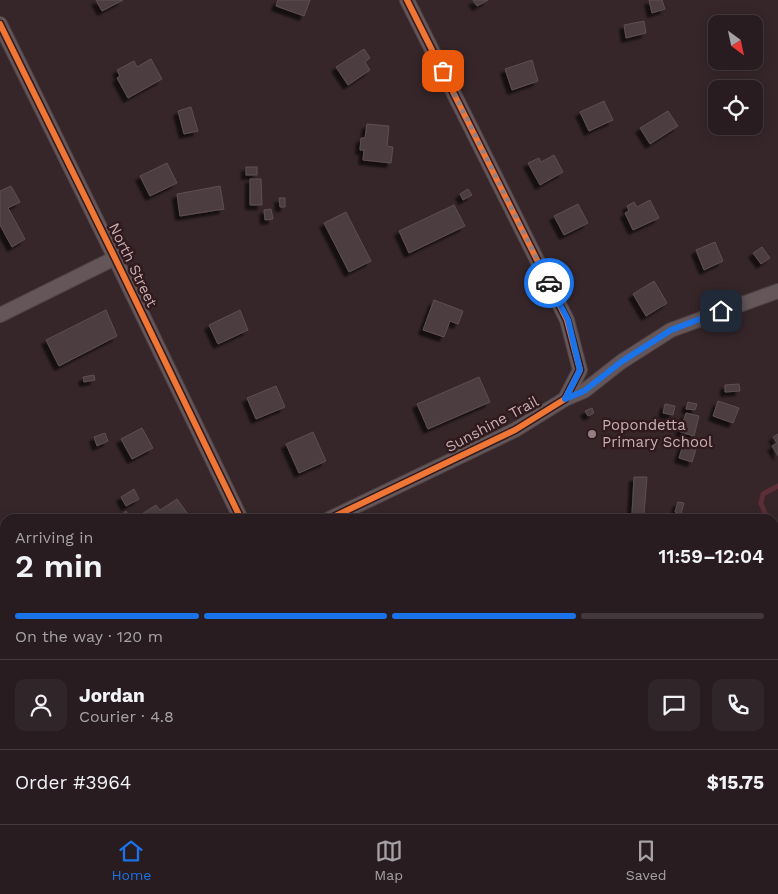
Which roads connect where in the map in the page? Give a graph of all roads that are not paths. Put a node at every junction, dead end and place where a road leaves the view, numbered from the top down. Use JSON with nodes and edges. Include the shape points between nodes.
{"nodes":[{"id":1,"x":407,"y":0,"type":"edge"},
{"id":2,"x":0,"y":24,"type":"edge"},
{"id":3,"x":115,"y":258,"type":"junction"},
{"id":4,"x":778,"y":291,"type":"edge"},
{"id":5,"x":0,"y":315,"type":"edge"},
{"id":6,"x":565,"y":399,"type":"junction"},
{"id":7,"x":239,"y":514,"type":"edge"},
{"id":8,"x":339,"y":514,"type":"edge"}],
"edges":[{"from":1,"to":6,"type":"street","via":[[568,320],[580,370]]},
{"from":2,"to":3,"type":"street","name":"North Street"},
{"from":3,"to":5,"type":"street"},
{"from":3,"to":7,"type":"street","name":"North Street"},
{"from":4,"to":6,"type":"street","name":"Sunshine Trail","via":[[671,330],[621,362],[584,391]]},
{"from":6,"to":8,"type":"street","name":"Sunshine Trail","via":[[515,430]]}]}
